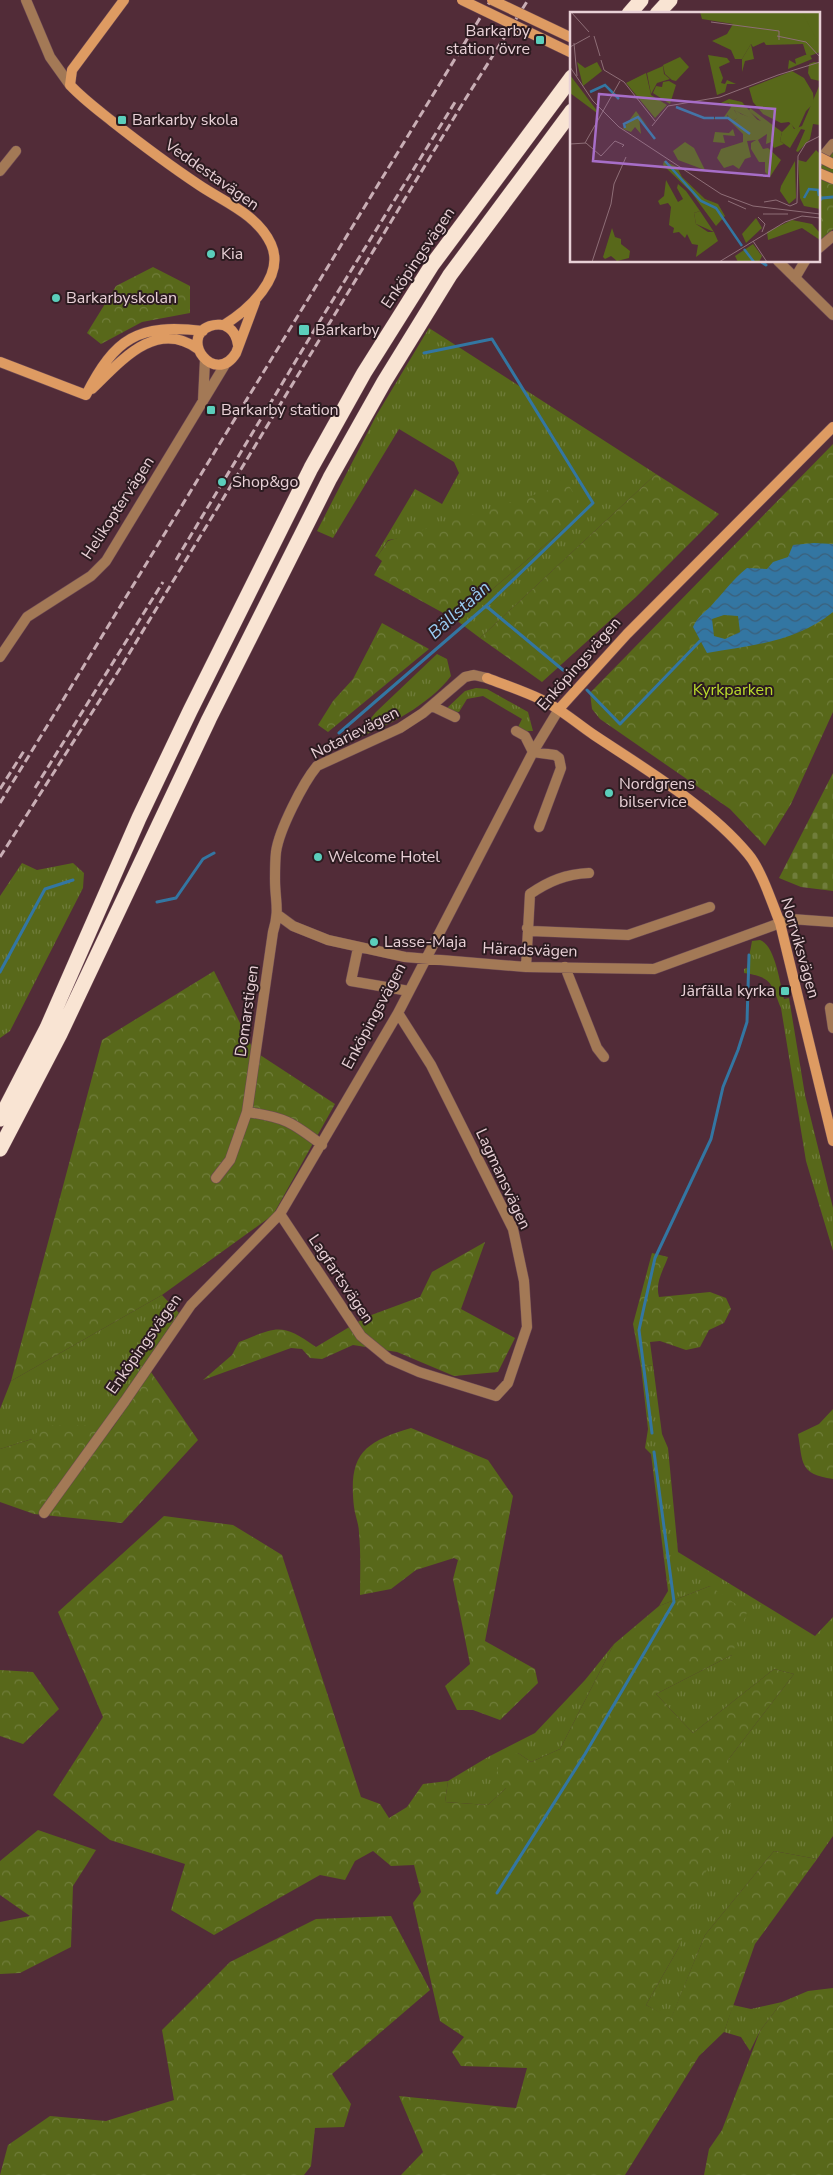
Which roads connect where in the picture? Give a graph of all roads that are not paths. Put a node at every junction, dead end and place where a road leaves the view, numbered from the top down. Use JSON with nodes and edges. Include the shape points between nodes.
{"nodes":[{"id":1,"x":26,"y":0,"type":"edge"},
{"id":2,"x":124,"y":0,"type":"edge"},
{"id":3,"x":462,"y":0,"type":"edge"},
{"id":4,"x":492,"y":0,"type":"edge"},
{"id":5,"x":641,"y":0,"type":"edge"},
{"id":6,"x":670,"y":0,"type":"edge"},
{"id":7,"x":631,"y":12,"type":"edge"},
{"id":8,"x":659,"y":12,"type":"edge"},
{"id":9,"x":570,"y":37,"type":"edge"},
{"id":10,"x":570,"y":52,"type":"edge"},
{"id":11,"x":570,"y":80,"type":"edge"},
{"id":12,"x":70,"y":84,"type":"junction"},
{"id":13,"x":570,"y":114,"type":"edge"},
{"id":14,"x":833,"y":144,"type":"edge"},
{"id":15,"x":16,"y":151,"type":"dead end"},
{"id":16,"x":820,"y":158,"type":"edge"},
{"id":17,"x":820,"y":160,"type":"edge"},
{"id":18,"x":833,"y":164,"type":"edge"},
{"id":19,"x":0,"y":171,"type":"edge"},
{"id":20,"x":820,"y":173,"type":"edge"},
{"id":21,"x":833,"y":179,"type":"edge"},
{"id":22,"x":833,"y":236,"type":"edge"},
{"id":23,"x":820,"y":247,"type":"edge"},
{"id":24,"x":779,"y":262,"type":"edge"},
{"id":25,"x":804,"y":262,"type":"edge"},
{"id":26,"x":795,"y":278,"type":"junction"},
{"id":27,"x":256,"y":301,"type":"junction"},
{"id":28,"x":833,"y":315,"type":"edge"},
{"id":29,"x":224,"y":325,"type":"junction"},
{"id":30,"x":203,"y":331,"type":"junction"},
{"id":31,"x":238,"y":344,"type":"junction"},
{"id":32,"x":198,"y":349,"type":"junction"},
{"id":33,"x":205,"y":360,"type":"junction"},
{"id":34,"x":0,"y":362,"type":"edge"},
{"id":35,"x":226,"y":363,"type":"junction"},
{"id":36,"x":86,"y":395,"type":"junction"},
{"id":37,"x":203,"y":402,"type":"junction"},
{"id":38,"x":833,"y":426,"type":"edge"},
{"id":39,"x":0,"y":657,"type":"edge"},
{"id":40,"x":487,"y":678,"type":"joint"},
{"id":41,"x":432,"y":706,"type":"junction"},
{"id":42,"x":559,"y":710,"type":"junction"},
{"id":43,"x":455,"y":717,"type":"dead end"},
{"id":44,"x":516,"y":731,"type":"dead end"},
{"id":45,"x":533,"y":752,"type":"junction"},
{"id":46,"x":539,"y":828,"type":"dead end"},
{"id":47,"x":589,"y":873,"type":"dead end"},
{"id":48,"x":710,"y":907,"type":"dead end"},
{"id":49,"x":278,"y":915,"type":"junction"},
{"id":50,"x":833,"y":922,"type":"edge"},
{"id":51,"x":780,"y":923,"type":"junction"},
{"id":52,"x":527,"y":928,"type":"junction"},
{"id":53,"x":358,"y":948,"type":"junction"},
{"id":54,"x":424,"y":960,"type":"junction"},
{"id":55,"x":526,"y":967,"type":"junction"},
{"id":56,"x":565,"y":967,"type":"junction"},
{"id":57,"x":409,"y":991,"type":"junction"},
{"id":58,"x":830,"y":1008,"type":"dead end"},
{"id":59,"x":398,"y":1013,"type":"junction"},
{"id":60,"x":833,"y":1028,"type":"edge"},
{"id":61,"x":604,"y":1057,"type":"dead end"},
{"id":62,"x":247,"y":1112,"type":"junction"},
{"id":63,"x":0,"y":1119,"type":"edge"},
{"id":64,"x":833,"y":1141,"type":"edge"},
{"id":65,"x":322,"y":1145,"type":"junction"},
{"id":66,"x":0,"y":1149,"type":"edge"},
{"id":67,"x":216,"y":1178,"type":"dead end"},
{"id":68,"x":280,"y":1214,"type":"junction"},
{"id":69,"x":496,"y":1396,"type":"joint"},
{"id":70,"x":44,"y":1513,"type":"dead end"}],
"edges":[{"from":1,"to":12,"type":"street","via":[[50,57]]},
{"from":2,"to":12,"type":"street","via":[[72,70]]},
{"from":3,"to":10,"type":"street","bridge":true},
{"from":4,"to":9,"type":"street","bridge":true},
{"from":5,"to":7,"type":"highway"},
{"from":6,"to":8,"type":"highway"},
{"from":11,"to":63,"type":"highway","name":"Enköpingsvägen","via":[[432,265],[364,373],[312,468],[190,711],[51,1019]]},
{"from":12,"to":27,"type":"street","name":"Veddestavägen","via":[[139,143],[200,186],[239,208],[264,233],[272,245],[274,263],[264,290]]},
{"from":13,"to":66,"type":"highway","via":[[450,275],[330,478],[209,719],[60,1034]]},
{"from":14,"to":17,"type":"street"},
{"from":15,"to":19,"type":"street"},
{"from":16,"to":18,"type":"street","bridge":true},
{"from":20,"to":21,"type":"street"},
{"from":22,"to":23,"type":"street"},
{"from":24,"to":26,"type":"street"},
{"from":25,"to":26,"type":"street"},
{"from":26,"to":28,"type":"street"},
{"from":27,"to":29,"type":"street","name":"Veddestavägen"},
{"from":27,"to":31,"type":"street","name":"Veddestavägen"},
{"from":29,"to":30,"type":"street","name":"Veddestavägen","via":[[212,325]]},
{"from":29,"to":31,"type":"street","via":[[233,332]]},
{"from":30,"to":32,"type":"street"},
{"from":30,"to":36,"type":"street","name":"Veddestavägen","via":[[168,328],[140,334],[127,341],[114,350],[98,371]]},
{"from":31,"to":35,"type":"street","name":"Veddestavägen","via":[[234,357]]},
{"from":32,"to":33,"type":"street"},
{"from":32,"to":36,"type":"street","via":[[190,343],[168,338],[144,344],[133,350]]},
{"from":33,"to":35,"type":"street","via":[[217,365]]},
{"from":33,"to":37,"type":"street","name":"Helikoptervägen"},
{"from":34,"to":36,"type":"street"},
{"from":35,"to":37,"type":"street","name":"Helikoptervägen"},
{"from":37,"to":39,"type":"street","name":"Helikoptervägen","via":[[106,560],[91,576],[27,617]]},
{"from":38,"to":42,"type":"street","name":"Enköpingsvägen","via":[[627,634]]},
{"from":40,"to":41,"type":"street","name":"Notarievägen","via":[[465,677]]},
{"from":40,"to":42,"type":"street","name":"Norrviksvägen"},
{"from":41,"to":43,"type":"street"},
{"from":41,"to":49,"type":"street","name":"Notarievägen","via":[[400,728],[317,766],[311,774],[278,841],[275,878]]},
{"from":42,"to":45,"type":"street","name":"Enköpingsvägen"},
{"from":42,"to":51,"type":"street","name":"Norrviksvägen","via":[[672,788],[729,834],[749,855]]},
{"from":44,"to":45,"type":"street","via":[[525,736]]},
{"from":45,"to":46,"type":"street","via":[[555,755],[561,768]]},
{"from":45,"to":54,"type":"street","name":"Enköpingsvägen"},
{"from":47,"to":52,"type":"street","via":[[563,876],[530,894]]},
{"from":48,"to":52,"type":"street","via":[[628,935],[531,931]]},
{"from":49,"to":53,"type":"street","name":"Häradsvägen","via":[[293,926]]},
{"from":49,"to":62,"type":"street","name":"Domarstigen"},
{"from":50,"to":51,"type":"street","name":"Häradsvägen","via":[[791,919]]},
{"from":51,"to":56,"type":"street","name":"Häradsvägen","via":[[654,969]]},
{"from":51,"to":64,"type":"street","name":"Norrviksvägen"},
{"from":52,"to":55,"type":"street"},
{"from":53,"to":54,"type":"street","name":"Häradsvägen"},
{"from":53,"to":57,"type":"street","via":[[351,982]]},
{"from":54,"to":55,"type":"street","name":"Häradsvägen"},
{"from":54,"to":57,"type":"street","name":"Enköpingsvägen"},
{"from":55,"to":56,"type":"street","name":"Häradsvägen"},
{"from":56,"to":61,"type":"street","via":[[597,1048]]},
{"from":57,"to":59,"type":"street","name":"Enköpingsvägen"},
{"from":58,"to":60,"type":"street"},
{"from":59,"to":65,"type":"street","name":"Enköpingsvägen"},
{"from":59,"to":69,"type":"street","name":"Lagmansvägen","via":[[431,1065],[513,1229],[524,1281],[527,1327],[508,1383]]},
{"from":62,"to":65,"type":"street","via":[[277,1116],[298,1126]]},
{"from":62,"to":67,"type":"street","name":"Domarstigen","via":[[230,1160]]},
{"from":65,"to":68,"type":"street","name":"Enköpingsvägen"},
{"from":68,"to":69,"type":"street","name":"Lagfartsvägen","via":[[361,1336],[389,1359]]},
{"from":68,"to":70,"type":"street","name":"Enköpingsvägen","via":[[191,1305]]}]}
